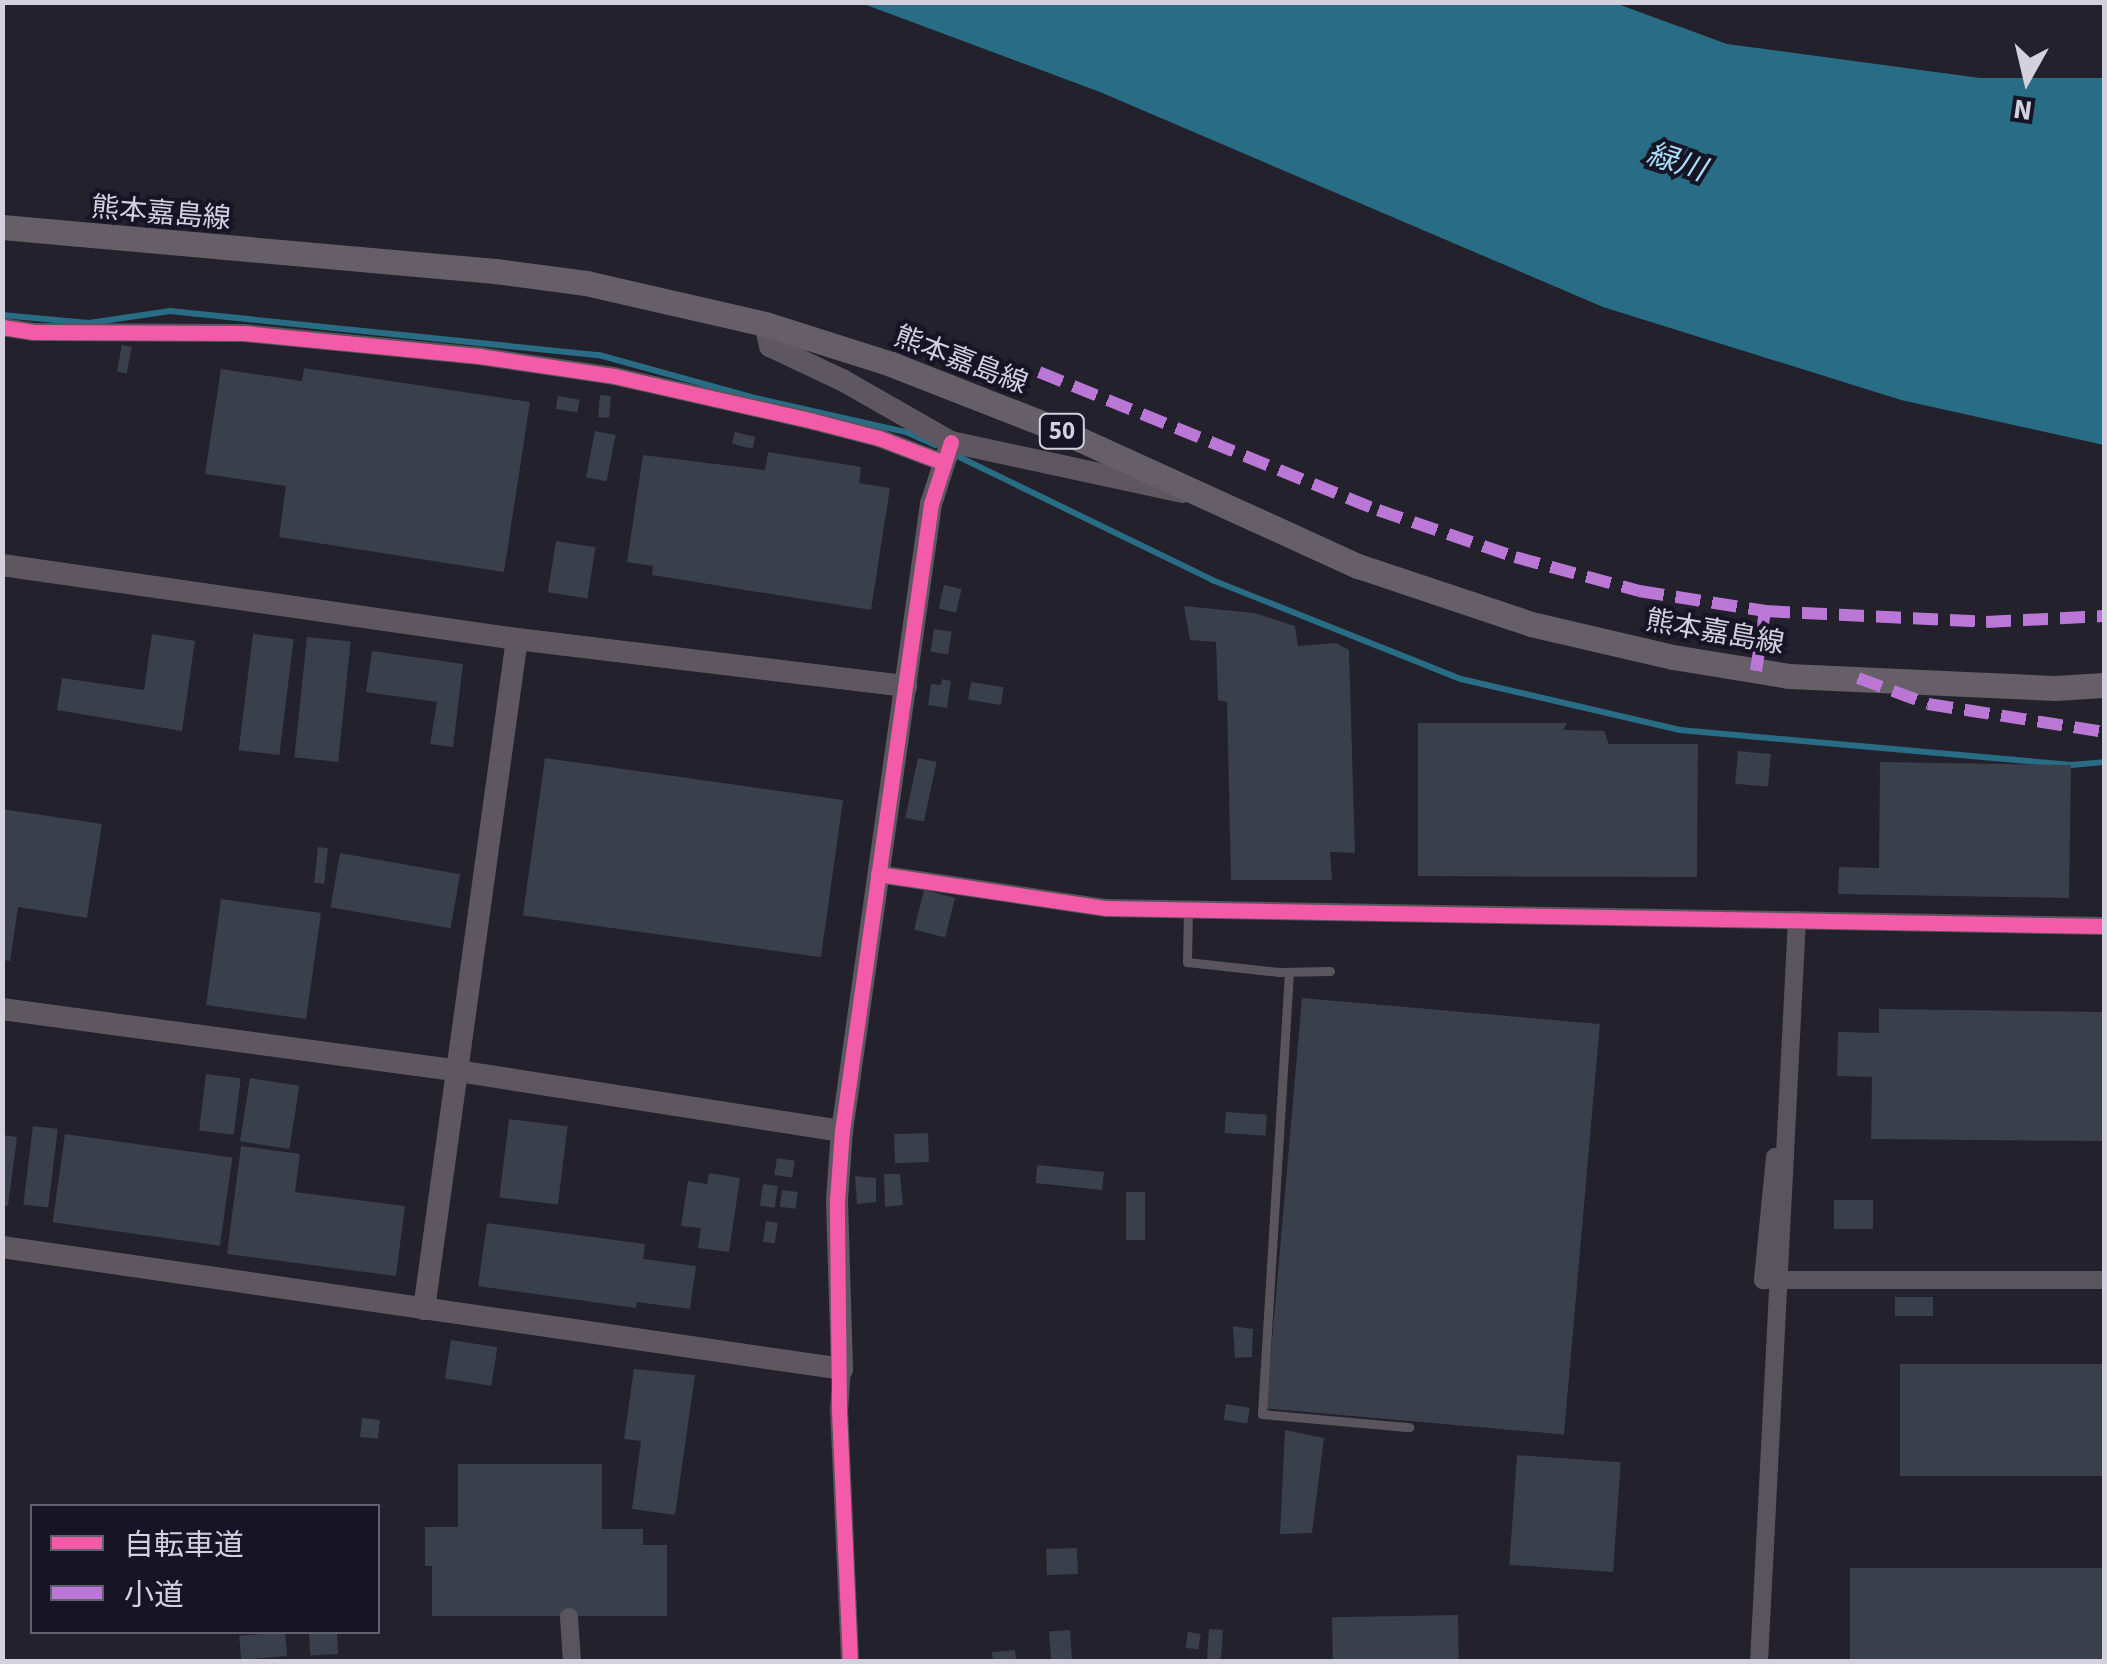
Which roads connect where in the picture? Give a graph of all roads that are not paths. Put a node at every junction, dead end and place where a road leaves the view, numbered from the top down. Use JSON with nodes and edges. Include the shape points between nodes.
{"nodes":[{"id":1,"x":2,"y":228,"type":"edge"},
{"id":2,"x":765,"y":324,"type":"junction"},
{"id":3,"x":2,"y":327,"type":"edge"},
{"id":4,"x":948,"y":452,"type":"junction"},
{"id":5,"x":1202,"y":495,"type":"junction"},
{"id":6,"x":2,"y":565,"type":"edge"},
{"id":7,"x":517,"y":639,"type":"junction"},
{"id":8,"x":2104,"y":685,"type":"edge"},
{"id":9,"x":906,"y":686,"type":"junction"},
{"id":10,"x":878,"y":874,"type":"junction"},
{"id":11,"x":1188,"y":909,"type":"junction"},
{"id":12,"x":1797,"y":920,"type":"junction"},
{"id":13,"x":2104,"y":926,"type":"edge"},
{"id":14,"x":1330,"y":971,"type":"dead end"},
{"id":15,"x":1289,"y":972,"type":"junction"},
{"id":16,"x":2,"y":1009,"type":"edge"},
{"id":17,"x":458,"y":1071,"type":"junction"},
{"id":18,"x":842,"y":1130,"type":"junction"},
{"id":19,"x":2,"y":1247,"type":"edge"},
{"id":20,"x":1780,"y":1280,"type":"junction"},
{"id":21,"x":2104,"y":1280,"type":"edge"},
{"id":22,"x":424,"y":1309,"type":"junction"},
{"id":23,"x":842,"y":1369,"type":"junction"},
{"id":24,"x":1409,"y":1427,"type":"dead end"},
{"id":25,"x":569,"y":1616,"type":"dead end"},
{"id":26,"x":572,"y":1662,"type":"edge"},
{"id":27,"x":850,"y":1662,"type":"edge"},
{"id":28,"x":1760,"y":1662,"type":"edge"}],
"edges":[{"from":1,"to":2,"type":"main road","name":"熊本嘉島線","number":"50","via":[[495,270],[586,283]]},
{"from":2,"to":4,"type":"street","via":[[770,346],[844,381]]},
{"from":2,"to":5,"type":"main road","name":"熊本嘉島線","number":"50","via":[[987,400]]},
{"from":3,"to":4,"type":"street","via":[[244,333],[479,356],[614,376]]},
{"from":4,"to":5,"type":"street"},
{"from":4,"to":9,"type":"street","via":[[931,504]]},
{"from":5,"to":8,"type":"main road","name":"熊本嘉島線","number":"50","via":[[1442,596],[1673,658],[1789,676]]},
{"from":6,"to":7,"type":"street"},
{"from":7,"to":9,"type":"street"},
{"from":7,"to":17,"type":"street"},
{"from":9,"to":10,"type":"street"},
{"from":10,"to":11,"type":"street","via":[[1106,908]]},
{"from":10,"to":18,"type":"street"},
{"from":11,"to":12,"type":"street"},
{"from":11,"to":15,"type":"lane","via":[[1186,962]]},
{"from":12,"to":13,"type":"street"},
{"from":12,"to":20,"type":"street","via":[[1764,1280]]},
{"from":14,"to":15,"type":"lane"},
{"from":15,"to":24,"type":"lane","via":[[1262,1414]]},
{"from":16,"to":17,"type":"street"},
{"from":17,"to":18,"type":"street"},
{"from":17,"to":22,"type":"street"},
{"from":18,"to":23,"type":"street"},
{"from":19,"to":22,"type":"street"},
{"from":20,"to":21,"type":"street"},
{"from":20,"to":28,"type":"street"},
{"from":22,"to":23,"type":"street"},
{"from":23,"to":27,"type":"street"},
{"from":25,"to":26,"type":"street"}]}
